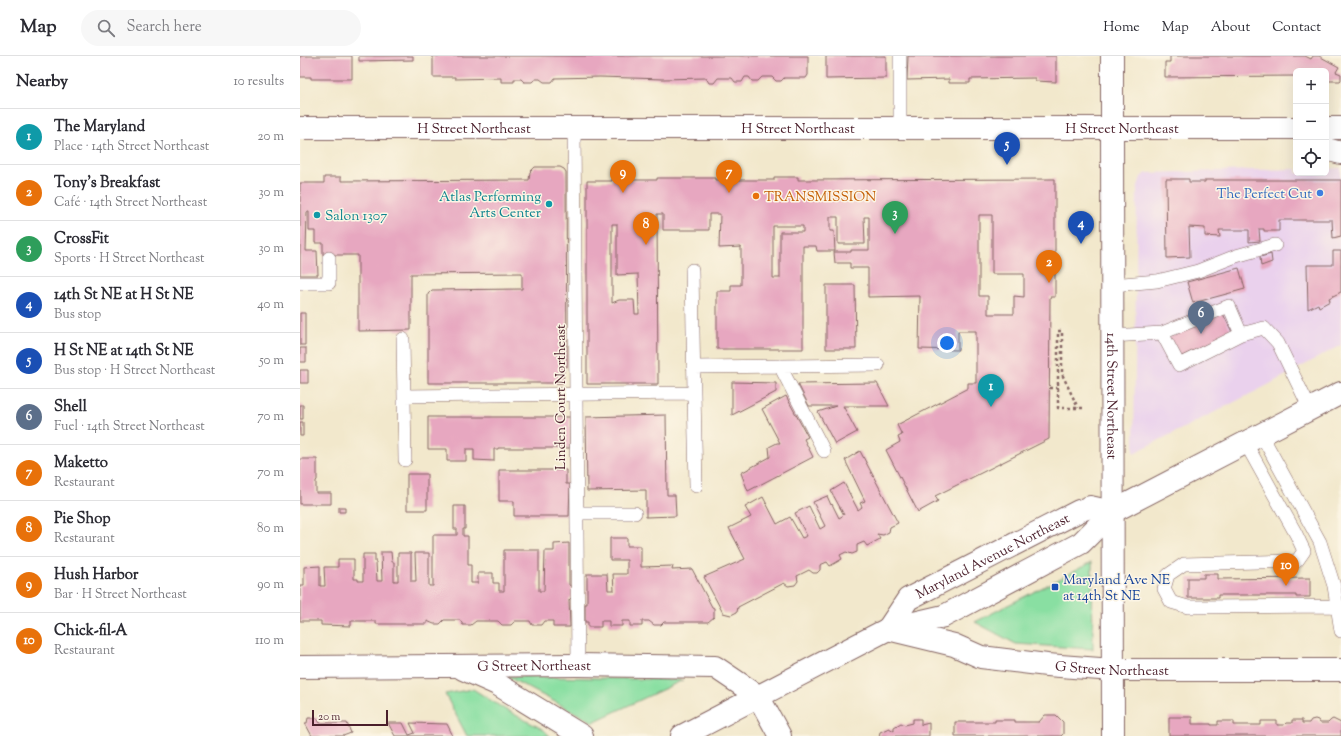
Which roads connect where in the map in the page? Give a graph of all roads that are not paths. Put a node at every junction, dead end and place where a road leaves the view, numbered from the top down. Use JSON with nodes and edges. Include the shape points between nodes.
{"nodes":[{"id":1,"x":900,"y":56,"type":"edge"},
{"id":2,"x":1112,"y":56,"type":"edge"},
{"id":3,"x":300,"y":128,"type":"edge"},
{"id":4,"x":900,"y":128,"type":"junction"},
{"id":5,"x":1112,"y":128,"type":"junction"},
{"id":6,"x":1255,"y":128,"type":"junction"},
{"id":7,"x":1293,"y":128,"type":"edge"},
{"id":8,"x":1329,"y":128,"type":"edge"},
{"id":9,"x":1341,"y":128,"type":"edge"},
{"id":10,"x":574,"y":129,"type":"junction"},
{"id":11,"x":1293,"y":139,"type":"edge"},
{"id":12,"x":1329,"y":150,"type":"edge"},
{"id":13,"x":1341,"y":153,"type":"edge"},
{"id":14,"x":1275,"y":245,"type":"dead end"},
{"id":15,"x":329,"y":258,"type":"dead end"},
{"id":16,"x":692,"y":270,"type":"dead end"},
{"id":17,"x":300,"y":283,"type":"edge"},
{"id":18,"x":1112,"y":285,"type":"junction"},
{"id":19,"x":1162,"y":333,"type":"junction"},
{"id":20,"x":1241,"y":334,"type":"junction"},
{"id":21,"x":1112,"y":336,"type":"junction"},
{"id":22,"x":403,"y":339,"type":"dead end"},
{"id":23,"x":878,"y":364,"type":"dead end"},
{"id":24,"x":780,"y":366,"type":"junction"},
{"id":25,"x":694,"y":367,"type":"junction"},
{"id":26,"x":694,"y":393,"type":"junction"},
{"id":27,"x":1341,"y":393,"type":"edge"},
{"id":28,"x":576,"y":394,"type":"junction"},
{"id":29,"x":404,"y":396,"type":"junction"},
{"id":30,"x":1310,"y":409,"type":"junction"},
{"id":31,"x":1253,"y":438,"type":"junction"},
{"id":32,"x":824,"y":452,"type":"dead end"},
{"id":33,"x":404,"y":460,"type":"dead end"},
{"id":34,"x":696,"y":486,"type":"dead end"},
{"id":35,"x":1112,"y":512,"type":"junction"},
{"id":36,"x":577,"y":513,"type":"junction"},
{"id":37,"x":635,"y":513,"type":"dead end"},
{"id":38,"x":1338,"y":606,"type":"junction"},
{"id":39,"x":888,"y":629,"type":"junction"},
{"id":40,"x":1341,"y":630,"type":"edge"},
{"id":41,"x":578,"y":665,"type":"junction"},
{"id":42,"x":456,"y":666,"type":"junction"},
{"id":43,"x":300,"y":667,"type":"edge"},
{"id":44,"x":1113,"y":670,"type":"junction"},
{"id":45,"x":1341,"y":670,"type":"edge"},
{"id":46,"x":758,"y":696,"type":"junction"},
{"id":47,"x":582,"y":736,"type":"edge"},
{"id":48,"x":682,"y":736,"type":"edge"},
{"id":49,"x":780,"y":736,"type":"edge"},
{"id":50,"x":1113,"y":736,"type":"edge"}],
"edges":[{"from":1,"to":4,"type":"lane"},
{"from":2,"to":5,"type":"main road","name":"14th Street Northeast"},
{"from":3,"to":10,"type":"main road","name":"H Street Northeast"},
{"from":4,"to":5,"type":"main road","name":"H Street Northeast"},
{"from":4,"to":10,"type":"main road","name":"H Street Northeast"},
{"from":5,"to":6,"type":"main road","name":"H Street Northeast"},
{"from":5,"to":18,"type":"main road","name":"14th Street Northeast"},
{"from":6,"to":7,"type":"main road","name":"H Street Northeast"},
{"from":6,"to":11,"type":"main road"},
{"from":8,"to":9,"type":"main road"},
{"from":10,"to":28,"type":"lane","name":"Linden Court Northeast"},
{"from":12,"to":13,"type":"main road"},
{"from":14,"to":18,"type":"lane","via":[[1236,256],[1198,271],[1158,281]]},
{"from":15,"to":17,"type":"lane","via":[[329,283]]},
{"from":16,"to":25,"type":"lane"},
{"from":18,"to":21,"type":"main road","name":"14th Street Northeast"},
{"from":19,"to":20,"type":"lane","via":[[1229,306]]},
{"from":19,"to":20,"type":"lane","via":[[1180,364]]},
{"from":19,"to":21,"type":"lane"},
{"from":20,"to":30,"type":"lane","via":[[1264,328],[1278,343]]},
{"from":21,"to":35,"type":"main road","name":"14th Street Northeast"},
{"from":22,"to":29,"type":"lane"},
{"from":23,"to":24,"type":"lane"},
{"from":24,"to":25,"type":"lane"},
{"from":24,"to":32,"type":"lane"},
{"from":25,"to":26,"type":"lane"},
{"from":26,"to":28,"type":"lane"},
{"from":26,"to":34,"type":"lane"},
{"from":27,"to":30,"type":"main road","name":"Maryland Avenue Northeast"},
{"from":28,"to":29,"type":"lane"},
{"from":28,"to":36,"type":"lane","name":"Linden Court Northeast"},
{"from":29,"to":33,"type":"lane"},
{"from":30,"to":31,"type":"main road","name":"Maryland Avenue Northeast"},
{"from":31,"to":35,"type":"main road","name":"Maryland Avenue Northeast"},
{"from":31,"to":38,"type":"lane","via":[[1320,542]]},
{"from":31,"to":38,"type":"lane","via":[[1304,551],[1297,561],[1184,564],[1168,575],[1164,589],[1171,602],[1188,607]]},
{"from":35,"to":39,"type":"main road","name":"Maryland Avenue Northeast","via":[[1081,543],[944,616]]},
{"from":35,"to":39,"type":"main road","name":"Maryland Avenue Northeast","via":[[1090,507],[1079,511],[908,599]]},
{"from":35,"to":44,"type":"main road","name":"14th Street Northeast"},
{"from":36,"to":37,"type":"lane"},
{"from":36,"to":41,"type":"lane","name":"Linden Court Northeast"},
{"from":38,"to":40,"type":"lane"},
{"from":39,"to":44,"type":"main road","name":"G Street Northeast","via":[[954,645],[981,657]]},
{"from":39,"to":46,"type":"main road","name":"Maryland Avenue Northeast"},
{"from":41,"to":42,"type":"main road","name":"G Street Northeast"},
{"from":41,"to":46,"type":"main road","name":"G Street Northeast","via":[[715,667]]},
{"from":42,"to":43,"type":"main road","name":"G Street Northeast"},
{"from":42,"to":47,"type":"main road","via":[[497,684]]},
{"from":44,"to":45,"type":"main road","name":"G Street Northeast"},
{"from":44,"to":50,"type":"main road","name":"14th Street Northeast"},
{"from":46,"to":48,"type":"main road","name":"Maryland Avenue Northeast"},
{"from":46,"to":49,"type":"main road"}]}
